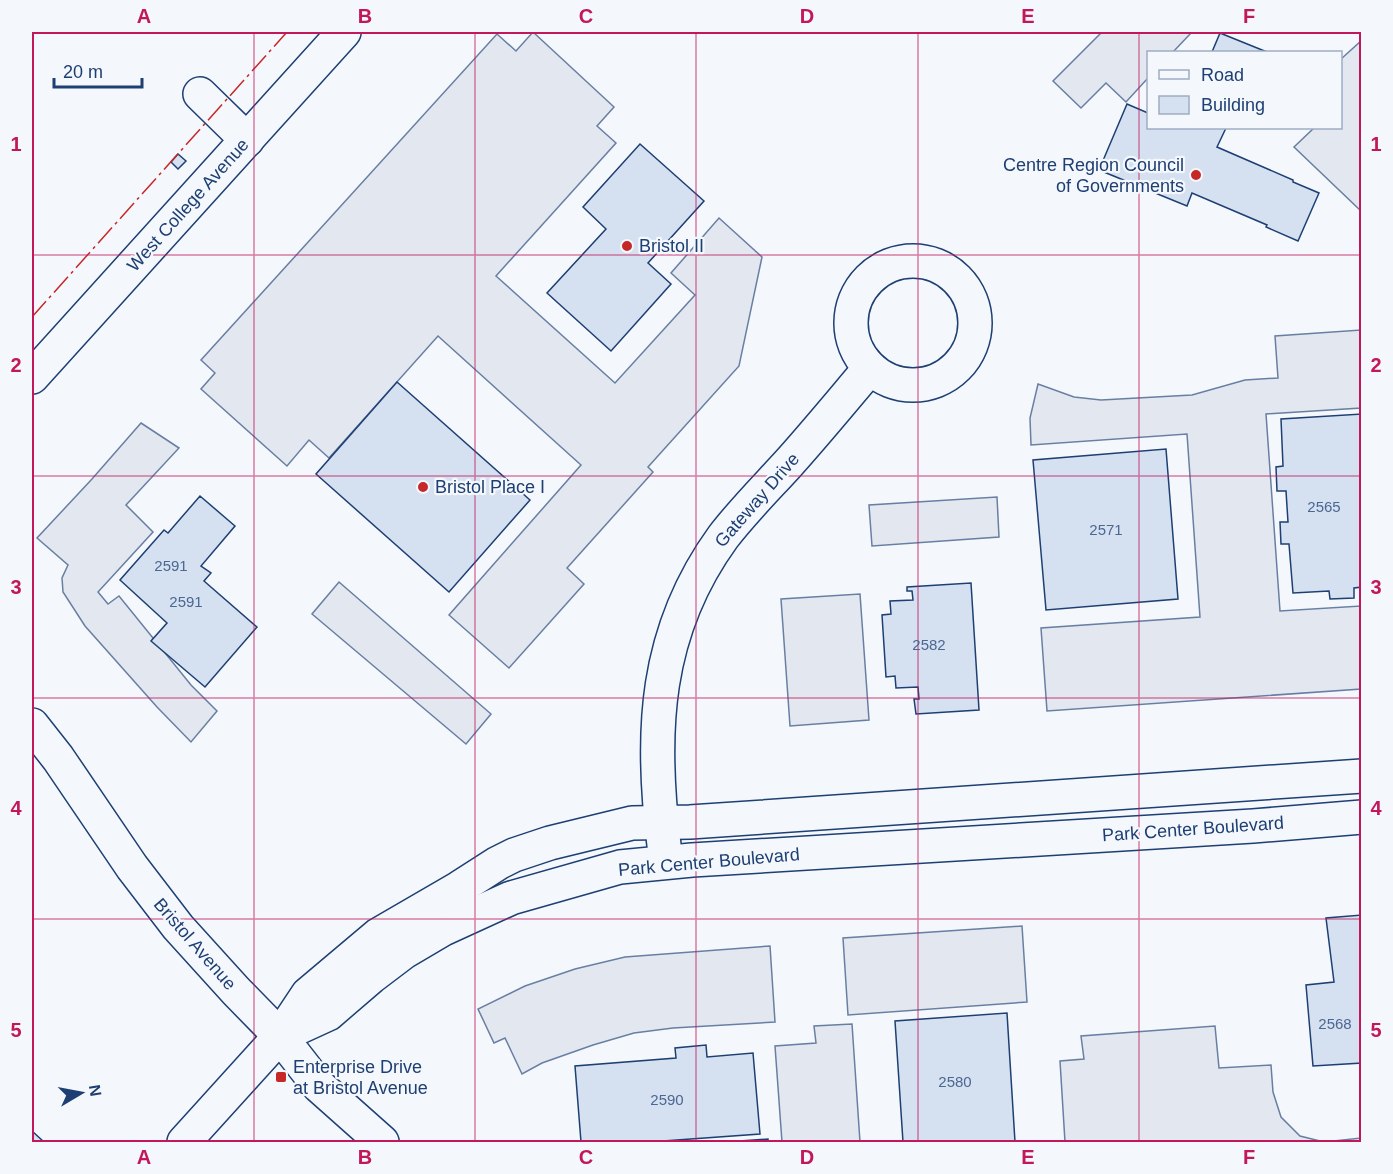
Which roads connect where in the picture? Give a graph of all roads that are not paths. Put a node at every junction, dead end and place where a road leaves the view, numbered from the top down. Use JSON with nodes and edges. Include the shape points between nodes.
{"nodes":[{"id":1,"x":344,"y":32,"type":"edge"},
{"id":2,"x":200,"y":94,"type":"dead end"},
{"id":3,"x":247,"y":140,"type":"junction"},
{"id":4,"x":870,"y":368,"type":"dead end"},
{"id":5,"x":32,"y":377,"type":"edge"},
{"id":6,"x":32,"y":725,"type":"edge"},
{"id":7,"x":1362,"y":776,"type":"edge"},
{"id":8,"x":1362,"y":817,"type":"edge"},
{"id":9,"x":661,"y":824,"type":"junction"},
{"id":10,"x":666,"y":862,"type":"junction"},
{"id":11,"x":280,"y":1036,"type":"junction"},
{"id":12,"x":184,"y":1143,"type":"edge"},
{"id":13,"x":382,"y":1143,"type":"edge"}],
"edges":[{"from":1,"to":3,"type":"street","name":"West College Avenue"},
{"from":2,"to":3,"type":"street"},
{"from":3,"to":5,"type":"street","name":"West College Avenue"},
{"from":4,"to":9,"type":"street","name":"Gateway Drive","via":[[724,535],[691,591],[675,628],[658,709],[656,752]]},
{"from":6,"to":11,"type":"street","name":"Bristol Avenue","via":[[178,927]]},
{"from":7,"to":9,"type":"street"},
{"from":8,"to":10,"type":"street","name":"Park Center Boulevard"},
{"from":9,"to":10,"type":"street","name":"Gateway Drive"},
{"from":9,"to":11,"type":"street","via":[[632,823],[550,843],[498,862],[378,935],[308,994]]},
{"from":10,"to":11,"type":"street","name":"Park Center Boulevard","via":[[620,867],[511,898],[414,946],[328,1014]]},
{"from":11,"to":12,"type":"street"},
{"from":11,"to":13,"type":"street","name":"Bristol Avenue","via":[[319,1086]]}]}
